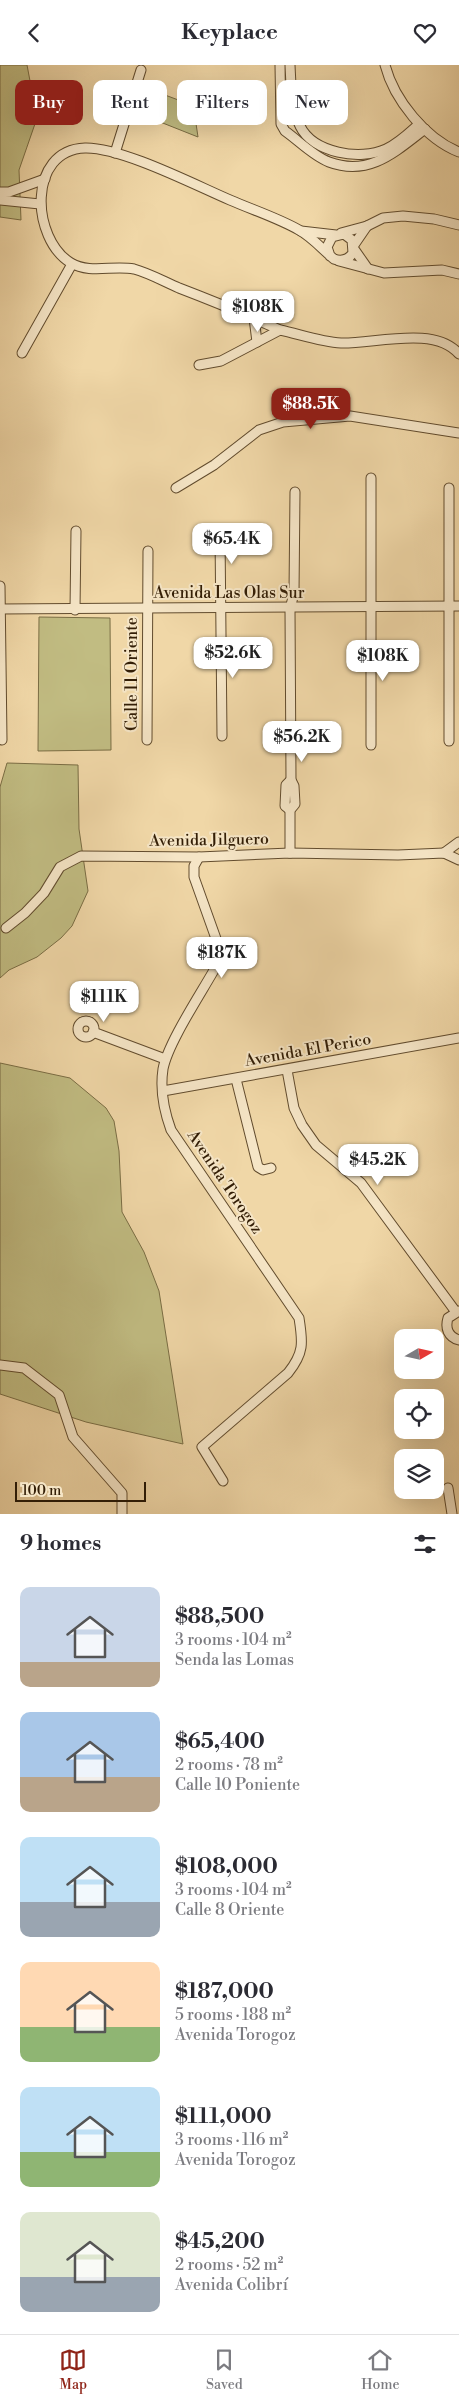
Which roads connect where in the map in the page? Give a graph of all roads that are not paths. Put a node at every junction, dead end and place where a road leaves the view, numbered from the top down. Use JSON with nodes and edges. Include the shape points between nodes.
{"nodes":[{"id":1,"x":280,"y":65,"type":"edge"},
{"id":2,"x":290,"y":65,"type":"edge"},
{"id":3,"x":385,"y":65,"type":"edge"},
{"id":4,"x":141,"y":70,"type":"dead end"},
{"id":5,"x":422,"y":127,"type":"junction"},
{"id":6,"x":459,"y":152,"type":"edge"},
{"id":7,"x":115,"y":153,"type":"junction"},
{"id":8,"x":45,"y":179,"type":"junction"},
{"id":9,"x":0,"y":192,"type":"edge"},
{"id":10,"x":0,"y":200,"type":"edge"},
{"id":11,"x":40,"y":204,"type":"junction"},
{"id":12,"x":459,"y":225,"type":"edge"},
{"id":13,"x":367,"y":226,"type":"junction"},
{"id":14,"x":300,"y":231,"type":"junction"},
{"id":15,"x":337,"y":234,"type":"junction"},
{"id":16,"x":354,"y":247,"type":"junction"},
{"id":17,"x":334,"y":259,"type":"junction"},
{"id":18,"x":72,"y":264,"type":"junction"},
{"id":19,"x":368,"y":269,"type":"junction"},
{"id":20,"x":459,"y":274,"type":"edge"},
{"id":21,"x":254,"y":318,"type":"junction"},
{"id":22,"x":280,"y":330,"type":"junction"},
{"id":23,"x":257,"y":342,"type":"junction"},
{"id":24,"x":22,"y":353,"type":"dead end"},
{"id":25,"x":459,"y":355,"type":"edge"},
{"id":26,"x":199,"y":365,"type":"dead end"},
{"id":27,"x":459,"y":433,"type":"edge"},
{"id":28,"x":371,"y":478,"type":"dead end"},
{"id":29,"x":176,"y":488,"type":"dead end"},
{"id":30,"x":449,"y":488,"type":"dead end"},
{"id":31,"x":295,"y":492,"type":"dead end"},
{"id":32,"x":76,"y":531,"type":"dead end"},
{"id":33,"x":220,"y":534,"type":"dead end"},
{"id":34,"x":148,"y":551,"type":"dead end"},
{"id":35,"x":0,"y":586,"type":"edge"},
{"id":36,"x":448,"y":606,"type":"junction"},
{"id":37,"x":459,"y":606,"type":"edge"},
{"id":38,"x":372,"y":607,"type":"junction"},
{"id":39,"x":0,"y":608,"type":"edge"},
{"id":40,"x":220,"y":608,"type":"junction"},
{"id":41,"x":75,"y":609,"type":"junction"},
{"id":42,"x":147,"y":609,"type":"junction"},
{"id":43,"x":290,"y":609,"type":"junction"},
{"id":44,"x":222,"y":736,"type":"dead end"},
{"id":45,"x":2,"y":740,"type":"dead end"},
{"id":46,"x":147,"y":740,"type":"dead end"},
{"id":47,"x":449,"y":741,"type":"dead end"},
{"id":48,"x":371,"y":745,"type":"dead end"},
{"id":49,"x":459,"y":842,"type":"edge"},
{"id":50,"x":290,"y":853,"type":"junction"},
{"id":51,"x":444,"y":853,"type":"junction"},
{"id":52,"x":199,"y":857,"type":"junction"},
{"id":53,"x":459,"y":860,"type":"edge"},
{"id":54,"x":6,"y":928,"type":"dead end"},
{"id":55,"x":93,"y":1032,"type":"dead end"},
{"id":56,"x":459,"y":1038,"type":"edge"},
{"id":57,"x":165,"y":1059,"type":"junction"},
{"id":58,"x":286,"y":1070,"type":"junction"},
{"id":59,"x":236,"y":1079,"type":"junction"},
{"id":60,"x":163,"y":1091,"type":"junction"},
{"id":61,"x":271,"y":1168,"type":"dead end"},
{"id":62,"x":457,"y":1311,"type":"edge"},
{"id":63,"x":459,"y":1340,"type":"edge"},
{"id":64,"x":0,"y":1365,"type":"edge"},
{"id":65,"x":223,"y":1481,"type":"dead end"},
{"id":66,"x":448,"y":1488,"type":"dead end"},
{"id":67,"x":122,"y":1514,"type":"edge"},
{"id":68,"x":452,"y":1514,"type":"edge"}],
"edges":[{"from":1,"to":5,"type":"street","via":[[281,124],[285,131],[328,162],[359,166],[378,163]]},
{"from":2,"to":5,"type":"street","via":[[300,127],[310,138],[332,152],[360,155],[384,150]]},
{"from":3,"to":5,"type":"street","via":[[407,109]]},
{"from":4,"to":7,"type":"street"},
{"from":5,"to":6,"type":"street","via":[[435,140]]},
{"from":7,"to":8,"type":"street","via":[[82,148],[69,152],[57,160]]},
{"from":7,"to":14,"type":"street"},
{"from":8,"to":9,"type":"street"},
{"from":8,"to":11,"type":"street"},
{"from":10,"to":11,"type":"street"},
{"from":11,"to":18,"type":"street","via":[[46,230],[64,258]]},
{"from":12,"to":13,"type":"street","via":[[402,216],[383,218]]},
{"from":13,"to":15,"type":"street"},
{"from":13,"to":16,"type":"street"},
{"from":14,"to":15,"type":"street"},
{"from":14,"to":17,"type":"street"},
{"from":15,"to":16,"type":"street","via":[[348,236]]},
{"from":15,"to":17,"type":"street","via":[[328,242],[328,252]]},
{"from":16,"to":17,"type":"street","via":[[347,259]]},
{"from":16,"to":19,"type":"street"},
{"from":17,"to":19,"type":"street"},
{"from":18,"to":21,"type":"street","via":[[91,269],[135,270]]},
{"from":18,"to":24,"type":"street"},
{"from":19,"to":20,"type":"street","via":[[384,273],[442,270]]},
{"from":21,"to":22,"type":"street"},
{"from":21,"to":23,"type":"street"},
{"from":22,"to":23,"type":"street"},
{"from":22,"to":25,"type":"street","via":[[340,343],[419,338],[436,340],[453,347]]},
{"from":23,"to":26,"type":"street","via":[[220,361]]},
{"from":27,"to":29,"type":"street","via":[[350,416],[283,421],[259,430],[214,465]]},
{"from":28,"to":38,"type":"street"},
{"from":30,"to":36,"type":"street"},
{"from":31,"to":43,"type":"street","via":[[294,593]]},
{"from":32,"to":41,"type":"street"},
{"from":33,"to":40,"type":"street"},
{"from":34,"to":42,"type":"street","name":"Calle 11 Oriente"},
{"from":35,"to":39,"type":"street"},
{"from":36,"to":37,"type":"street","name":"Avenida Las Olas Sur"},
{"from":36,"to":38,"type":"street","name":"Avenida Las Olas Sur"},
{"from":36,"to":47,"type":"street"},
{"from":38,"to":43,"type":"street","name":"Avenida Las Olas Sur"},
{"from":38,"to":48,"type":"street"},
{"from":39,"to":41,"type":"street","name":"Avenida Las Olas Sur"},
{"from":39,"to":45,"type":"street"},
{"from":40,"to":42,"type":"street","name":"Avenida Las Olas Sur"},
{"from":40,"to":43,"type":"street","name":"Avenida Las Olas Sur"},
{"from":40,"to":44,"type":"street"},
{"from":41,"to":42,"type":"street","name":"Avenida Las Olas Sur"},
{"from":42,"to":46,"type":"street","name":"Calle 11 Oriente"},
{"from":43,"to":50,"type":"street","via":[[291,780],[286,785],[285,795],[285,806],[290,810]]},
{"from":49,"to":51,"type":"street"},
{"from":50,"to":51,"type":"street","name":"Avenida Jilguero"},
{"from":50,"to":52,"type":"street","name":"Avenida Jilguero"},
{"from":51,"to":53,"type":"street","name":"Avenida Jilguero"},
{"from":52,"to":54,"type":"street","name":"Avenida Jilguero","via":[[81,856],[60,867],[44,893],[26,913]]},
{"from":52,"to":57,"type":"street","name":"Avenida Torogoz","via":[[194,866],[194,877],[219,947],[218,963]]},
{"from":55,"to":57,"type":"street"},
{"from":56,"to":58,"type":"street","name":"Avenida El Perico"},
{"from":57,"to":60,"type":"street","name":"Avenida Torogoz"},
{"from":58,"to":59,"type":"street","name":"Avenida El Perico"},
{"from":58,"to":62,"type":"street","via":[[294,1108],[316,1145],[361,1183]]},
{"from":59,"to":60,"type":"street","name":"Avenida El Perico"},
{"from":59,"to":61,"type":"street","via":[[258,1167],[263,1170]]},
{"from":60,"to":65,"type":"street","name":"Avenida Torogoz","via":[[165,1114],[171,1130],[299,1318],[303,1343],[293,1367],[202,1447]]},
{"from":62,"to":63,"type":"street","via":[[448,1318],[447,1328],[451,1336]]},
{"from":64,"to":67,"type":"street","via":[[24,1368],[59,1395],[73,1437],[122,1493]]},
{"from":66,"to":68,"type":"street"}]}
